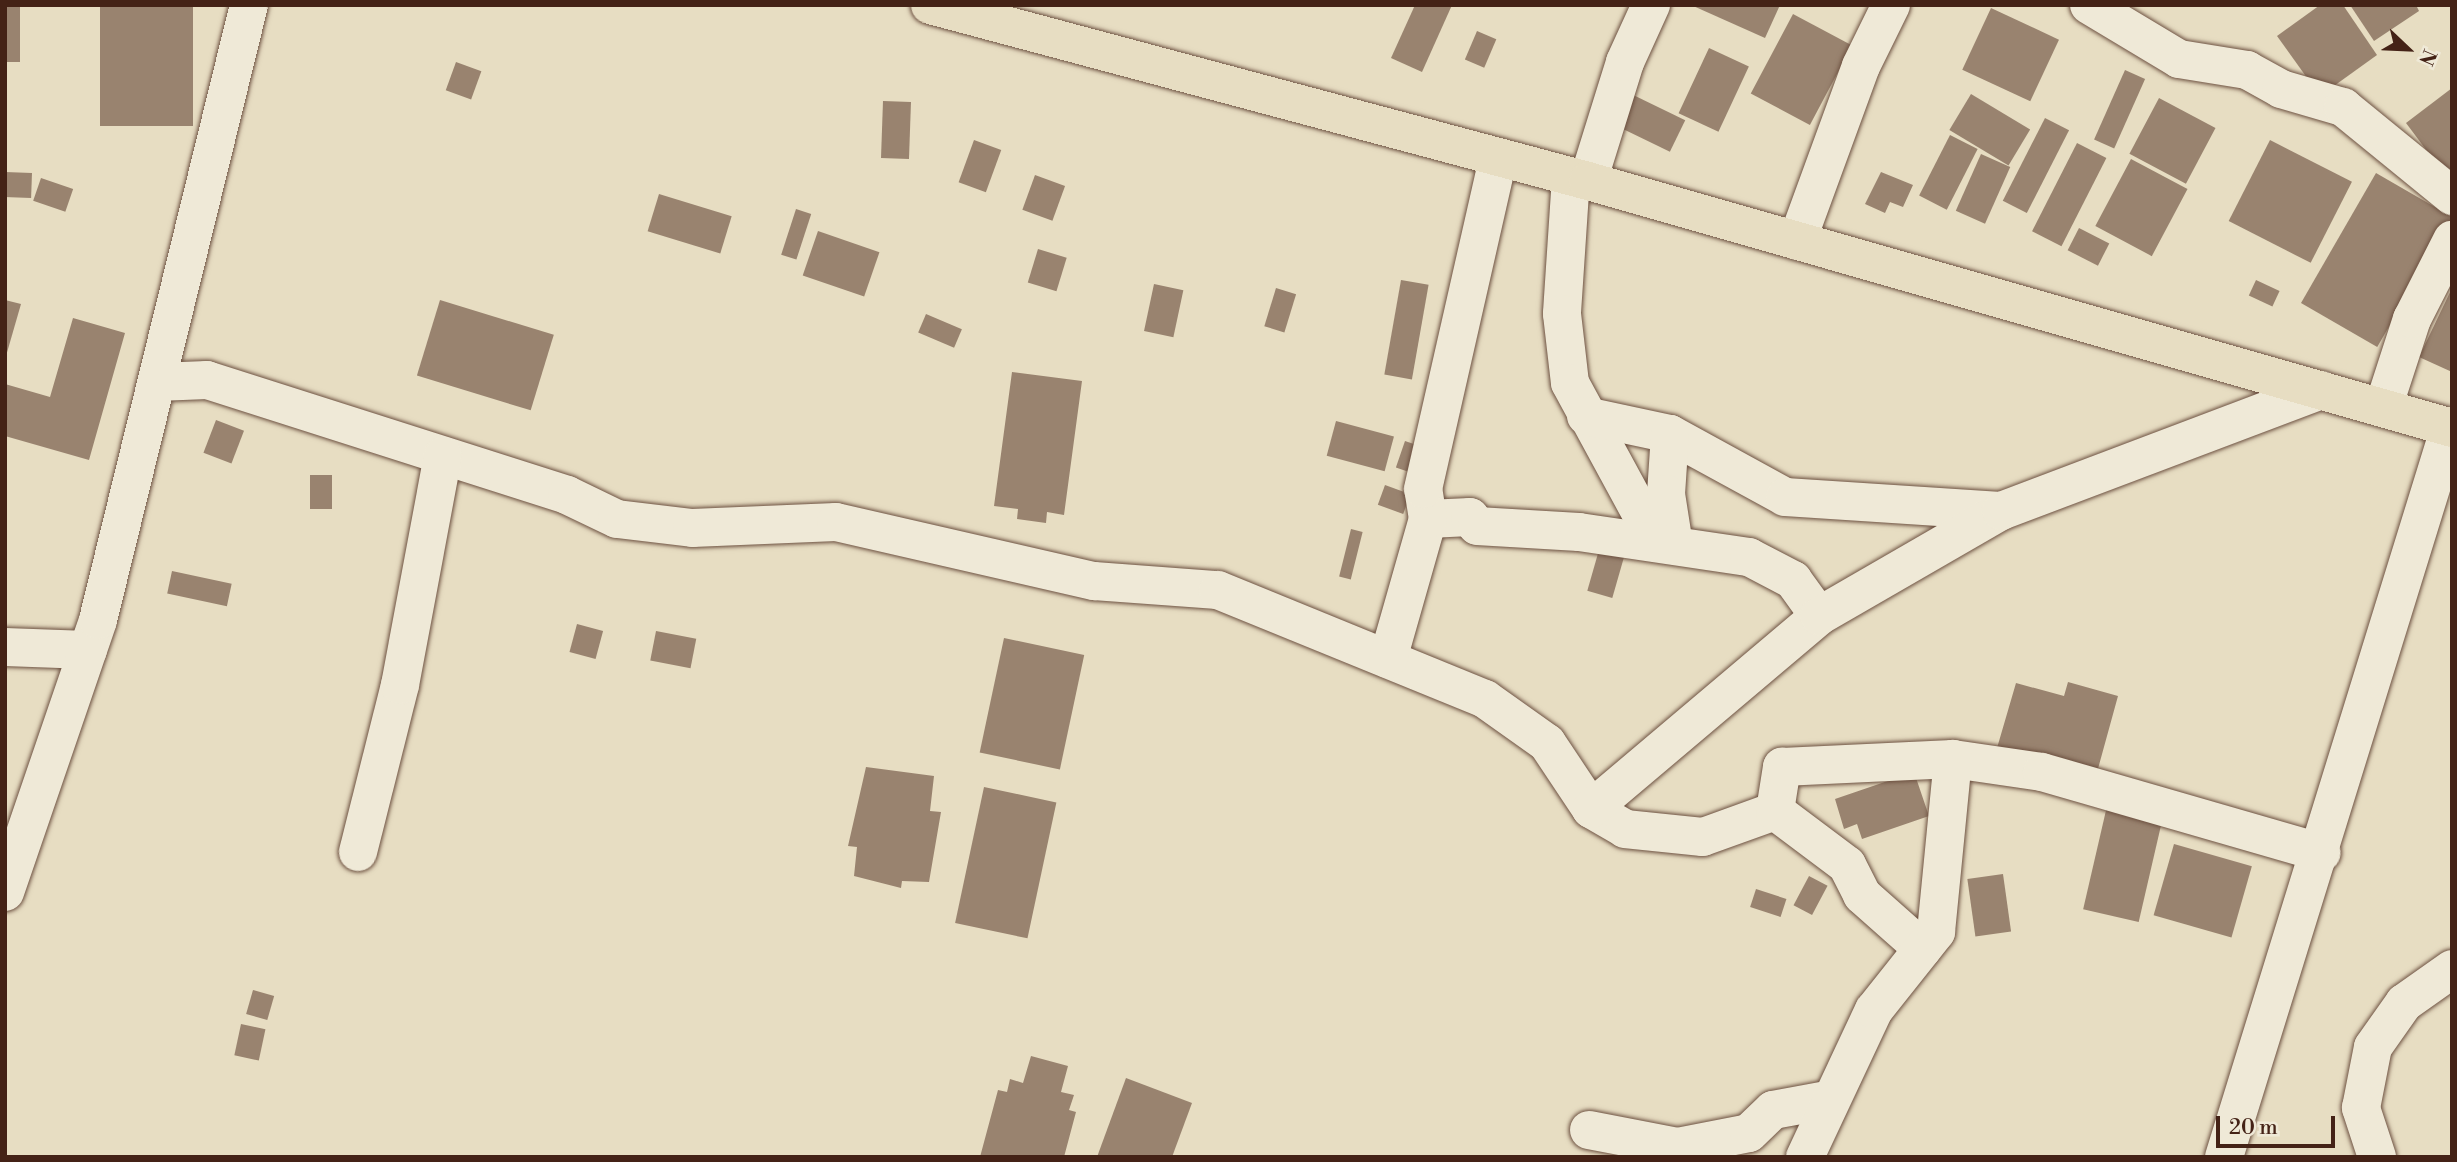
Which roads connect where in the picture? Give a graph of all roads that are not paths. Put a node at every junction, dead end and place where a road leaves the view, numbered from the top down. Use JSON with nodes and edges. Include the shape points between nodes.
{"nodes":[{"id":1,"x":249,"y":5,"type":"edge"},
{"id":2,"x":930,"y":5,"type":"edge"},
{"id":3,"x":1651,"y":5,"type":"edge"},
{"id":4,"x":1891,"y":5,"type":"edge"},
{"id":5,"x":2089,"y":5,"type":"edge"},
{"id":6,"x":1498,"y":158,"type":"junction"},
{"id":7,"x":1579,"y":179,"type":"junction"},
{"id":8,"x":2452,"y":196,"type":"edge"},
{"id":9,"x":2452,"y":240,"type":"edge"},
{"id":10,"x":1797,"y":241,"type":"junction"},
{"id":11,"x":172,"y":319,"type":"junction"},
{"id":12,"x":207,"y":380,"type":"junction"},
{"id":13,"x":157,"y":382,"type":"junction"},
{"id":14,"x":2321,"y":390,"type":"junction"},
{"id":15,"x":2383,"y":408,"type":"junction"},
{"id":16,"x":1586,"y":416,"type":"junction"},
{"id":17,"x":2451,"y":427,"type":"edge"},
{"id":18,"x":1670,"y":434,"type":"junction"},
{"id":19,"x":443,"y":456,"type":"junction"},
{"id":20,"x":2001,"y":511,"type":"junction"},
{"id":21,"x":1428,"y":519,"type":"junction"},
{"id":22,"x":1665,"y":544,"type":"junction"},
{"id":23,"x":1819,"y":616,"type":"junction"},
{"id":24,"x":5,"y":647,"type":"edge"},
{"id":25,"x":88,"y":650,"type":"junction"},
{"id":26,"x":1388,"y":659,"type":"junction"},
{"id":27,"x":1954,"y":759,"type":"junction"},
{"id":28,"x":1591,"y":809,"type":"junction"},
{"id":29,"x":1775,"y":811,"type":"junction"},
{"id":30,"x":358,"y":852,"type":"dead end"},
{"id":31,"x":2322,"y":853,"type":"junction"},
{"id":32,"x":5,"y":892,"type":"edge"},
{"id":33,"x":1923,"y":950,"type":"junction"},
{"id":34,"x":2452,"y":969,"type":"edge"},
{"id":35,"x":1827,"y":1100,"type":"junction"},
{"id":36,"x":1588,"y":1130,"type":"dead end"},
{"id":37,"x":1805,"y":1157,"type":"edge"},
{"id":38,"x":2224,"y":1157,"type":"edge"},
{"id":39,"x":2377,"y":1157,"type":"edge"}],
"edges":[{"from":1,"to":11,"type":"street"},
{"from":2,"to":6,"type":"main road"},
{"from":3,"to":7,"type":"street"},
{"from":4,"to":10,"type":"street","via":[[1861,66]]},
{"from":5,"to":8,"type":"street","via":[[2179,60],[2247,71],[2281,89],[2343,107]]},
{"from":6,"to":7,"type":"main road"},
{"from":6,"to":21,"type":"street","via":[[1423,489]]},
{"from":7,"to":10,"type":"main road"},
{"from":7,"to":16,"type":"street","via":[[1562,314],[1570,383]]},
{"from":9,"to":15,"type":"street","via":[[2412,320]]},
{"from":10,"to":14,"type":"main road"},
{"from":11,"to":12,"type":"street"},
{"from":11,"to":13,"type":"street"},
{"from":12,"to":13,"type":"street"},
{"from":12,"to":19,"type":"street"},
{"from":13,"to":25,"type":"street"},
{"from":14,"to":15,"type":"main road"},
{"from":14,"to":20,"type":"street"},
{"from":15,"to":17,"type":"main road"},
{"from":16,"to":18,"type":"street"},
{"from":16,"to":22,"type":"street"},
{"from":17,"to":31,"type":"street"},
{"from":18,"to":20,"type":"street","via":[[1785,496]]},
{"from":18,"to":22,"type":"street"},
{"from":19,"to":26,"type":"street","via":[[567,495],[617,519],[692,528],[836,522],[1094,581],[1218,590]]},
{"from":19,"to":30,"type":"street","via":[[400,685]]},
{"from":20,"to":23,"type":"street"},
{"from":21,"to":22,"type":"street","via":[[1470,517],[1477,526]]},
{"from":21,"to":26,"type":"street"},
{"from":22,"to":23,"type":"street","via":[[1749,557],[1793,580]]},
{"from":23,"to":28,"type":"street"},
{"from":24,"to":25,"type":"street"},
{"from":25,"to":32,"type":"street"},
{"from":26,"to":28,"type":"street","via":[[1485,699],[1548,743]]},
{"from":27,"to":29,"type":"street","via":[[1782,767]]},
{"from":27,"to":31,"type":"street","via":[[2042,772],[2211,816]]},
{"from":27,"to":33,"type":"street","via":[[1936,932]]},
{"from":28,"to":29,"type":"street","via":[[1625,830],[1703,837]]},
{"from":29,"to":33,"type":"street","via":[[1847,865],[1862,895]]},
{"from":31,"to":38,"type":"street"},
{"from":33,"to":35,"type":"street","via":[[1874,1010]]},
{"from":34,"to":39,"type":"street","via":[[2404,1003],[2373,1047],[2361,1108]]},
{"from":35,"to":36,"type":"street","via":[[1773,1110],[1749,1133],[1678,1147]]},
{"from":35,"to":37,"type":"street"}]}
